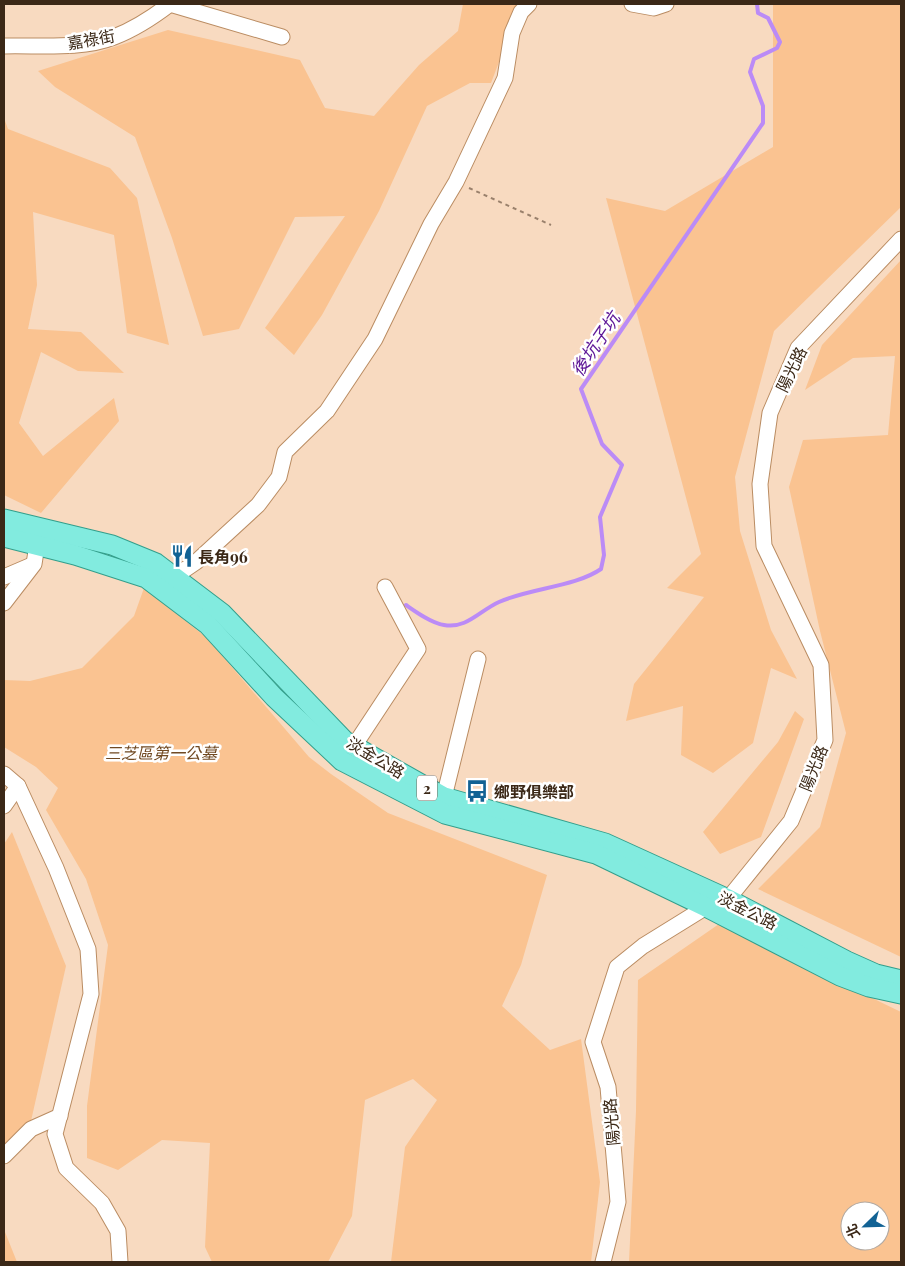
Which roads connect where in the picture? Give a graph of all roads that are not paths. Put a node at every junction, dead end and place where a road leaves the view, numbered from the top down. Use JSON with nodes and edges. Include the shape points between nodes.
{"nodes":[{"id":1,"x":170,"y":4,"type":"edge"},
{"id":2,"x":529,"y":4,"type":"edge"},
{"id":3,"x":632,"y":4,"type":"edge"},
{"id":4,"x":666,"y":4,"type":"edge"},
{"id":5,"x":282,"y":37,"type":"dead end"},
{"id":6,"x":4,"y":46,"type":"edge"},
{"id":7,"x":901,"y":239,"type":"edge"},
{"id":8,"x":4,"y":519,"type":"edge"},
{"id":9,"x":4,"y":537,"type":"edge"},
{"id":10,"x":41,"y":537,"type":"junction"},
{"id":11,"x":34,"y":564,"type":"junction"},
{"id":12,"x":4,"y":576,"type":"edge"},
{"id":13,"x":174,"y":577,"type":"junction"},
{"id":14,"x":385,"y":587,"type":"dead end"},
{"id":15,"x":4,"y":603,"type":"edge"},
{"id":16,"x":478,"y":660,"type":"dead end"},
{"id":17,"x":310,"y":704,"type":"junction"},
{"id":18,"x":296,"y":718,"type":"junction"},
{"id":19,"x":354,"y":746,"type":"junction"},
{"id":20,"x":4,"y":774,"type":"edge"},
{"id":21,"x":18,"y":786,"type":"junction"},
{"id":22,"x":444,"y":797,"type":"junction"},
{"id":23,"x":4,"y":806,"type":"edge"},
{"id":24,"x":728,"y":899,"type":"junction"},
{"id":25,"x":706,"y":907,"type":"junction"},
{"id":26,"x":901,"y":980,"type":"edge"},
{"id":27,"x":901,"y":994,"type":"edge"},
{"id":28,"x":60,"y":1116,"type":"junction"},
{"id":29,"x":4,"y":1156,"type":"edge"},
{"id":30,"x":120,"y":1262,"type":"edge"},
{"id":31,"x":603,"y":1262,"type":"edge"}],
"edges":[{"from":1,"to":5,"type":"street"},
{"from":1,"to":6,"type":"street","name":"嘉祿街","via":[[149,20],[114,38],[79,44]]},
{"from":2,"to":13,"type":"street","via":[[521,12],[512,33],[505,78],[456,182],[431,224],[375,339],[327,412],[285,452],[279,478],[258,505],[196,562]]},
{"from":3,"to":4,"type":"street","via":[[654,8]]},
{"from":7,"to":24,"type":"street","name":"陽光路","via":[[798,348],[770,413],[760,484],[764,546],[821,665],[825,740],[791,821]]},
{"from":8,"to":10,"type":"main road","name":"淡金公路","number":"2"},
{"from":9,"to":10,"type":"main road","name":"淡金公路","number":"2"},
{"from":10,"to":11,"type":"street"},
{"from":10,"to":13,"type":"main road","name":"淡金公路","number":"2","via":[[137,554]]},
{"from":10,"to":18,"type":"main road","name":"淡金公路","number":"2","via":[[146,578],[208,626]]},
{"from":11,"to":12,"type":"street"},
{"from":11,"to":15,"type":"street"},
{"from":13,"to":17,"type":"main road","name":"淡金公路","number":"2","via":[[222,613]]},
{"from":14,"to":19,"type":"street","via":[[418,649]]},
{"from":16,"to":22,"type":"street"},
{"from":17,"to":18,"type":"main road"},
{"from":17,"to":19,"type":"main road","name":"淡金公路","number":"2","via":[[345,741]]},
{"from":18,"to":25,"type":"main road","name":"淡金公路","number":"2","via":[[342,761],[445,814],[596,854]]},
{"from":19,"to":22,"type":"main road","name":"淡金公路","number":"2"},
{"from":20,"to":21,"type":"street"},
{"from":21,"to":23,"type":"street"},
{"from":21,"to":28,"type":"street","via":[[56,868],[88,949],[91,994]]},
{"from":22,"to":24,"type":"main road","name":"淡金公路","number":"2","via":[[605,843]]},
{"from":24,"to":25,"type":"street","name":"陽光路"},
{"from":24,"to":26,"type":"main road","name":"淡金公路","number":"2","via":[[847,961],[876,974]]},
{"from":25,"to":27,"type":"main road","name":"淡金公路","number":"2","via":[[840,976]]},
{"from":25,"to":31,"type":"street","name":"陽光路","via":[[617,967],[593,1042],[608,1087],[618,1202]]},
{"from":28,"to":29,"type":"street","via":[[31,1129]]},
{"from":28,"to":30,"type":"street","via":[[55,1134],[66,1168],[102,1203],[118,1231]]}]}
